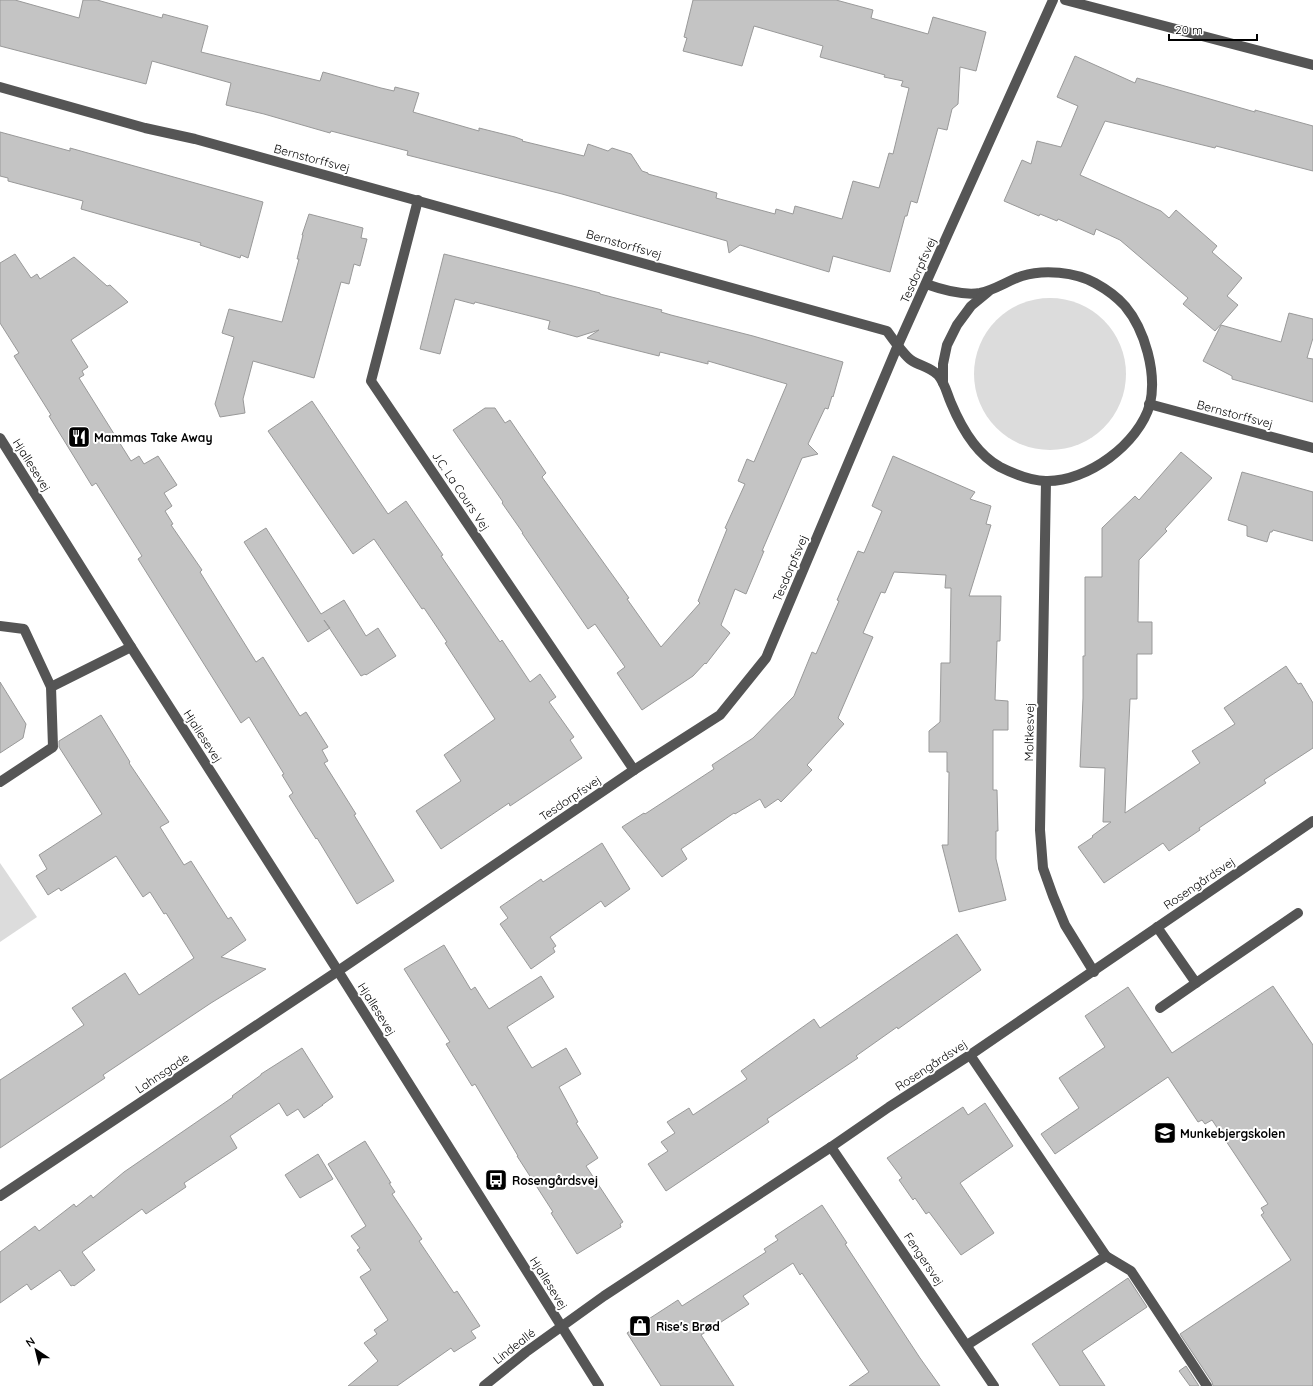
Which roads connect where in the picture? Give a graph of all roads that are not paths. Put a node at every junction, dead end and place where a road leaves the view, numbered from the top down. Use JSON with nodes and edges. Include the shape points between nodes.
{"nodes":[{"id":1,"x":1054,"y":0,"type":"edge"},
{"id":2,"x":1065,"y":0,"type":"edge"},
{"id":3,"x":1313,"y":65,"type":"edge"},
{"id":4,"x":0,"y":87,"type":"edge"},
{"id":5,"x":418,"y":200,"type":"junction"},
{"id":6,"x":926,"y":284,"type":"junction"},
{"id":7,"x":991,"y":290,"type":"junction"},
{"id":8,"x":898,"y":344,"type":"junction"},
{"id":9,"x":943,"y":383,"type":"junction"},
{"id":10,"x":1150,"y":404,"type":"junction"},
{"id":11,"x":0,"y":438,"type":"edge"},
{"id":12,"x":1313,"y":448,"type":"edge"},
{"id":13,"x":1046,"y":481,"type":"junction"},
{"id":14,"x":0,"y":626,"type":"edge"},
{"id":15,"x":131,"y":647,"type":"junction"},
{"id":16,"x":51,"y":687,"type":"junction"},
{"id":17,"x":634,"y":770,"type":"junction"},
{"id":18,"x":0,"y":782,"type":"edge"},
{"id":19,"x":1313,"y":820,"type":"edge"},
{"id":20,"x":1298,"y":914,"type":"dead end"},
{"id":21,"x":1157,"y":928,"type":"junction"},
{"id":22,"x":338,"y":971,"type":"junction"},
{"id":23,"x":1094,"y":972,"type":"junction"},
{"id":24,"x":1196,"y":983,"type":"junction"},
{"id":25,"x":1160,"y":1008,"type":"dead end"},
{"id":26,"x":970,"y":1055,"type":"junction"},
{"id":27,"x":831,"y":1147,"type":"junction"},
{"id":28,"x":0,"y":1196,"type":"edge"},
{"id":29,"x":1106,"y":1256,"type":"junction"},
{"id":30,"x":561,"y":1326,"type":"junction"},
{"id":31,"x":967,"y":1345,"type":"junction"},
{"id":32,"x":484,"y":1386,"type":"edge"},
{"id":33,"x":599,"y":1386,"type":"edge"},
{"id":34,"x":994,"y":1386,"type":"edge"},
{"id":35,"x":1207,"y":1386,"type":"edge"}],
"edges":[{"from":1,"to":6,"type":"street","name":"Tesdorpfsvej"},
{"from":2,"to":3,"type":"street"},
{"from":4,"to":5,"type":"street","name":"Bernstorffsvej"},
{"from":5,"to":8,"type":"street","name":"Bernstorffsvej","via":[[887,331]]},
{"from":5,"to":17,"type":"street","name":"J.C. La Cours Vej","via":[[371,381]]},
{"from":6,"to":7,"type":"street","name":"Bernstorffsvej","via":[[941,290],[965,293]]},
{"from":6,"to":8,"type":"street","name":"Tesdorpfsvej"},
{"from":7,"to":9,"type":"street","via":[[971,306],[957,325],[947,345]]},
{"from":7,"to":10,"type":"street","name":"Bernstorffsvej","via":[[1022,276],[1058,273],[1094,282],[1108,291],[1125,306],[1146,343],[1152,384]]},
{"from":8,"to":9,"type":"street","name":"Bernstorffsvej","via":[[911,359],[937,374]]},
{"from":8,"to":17,"type":"street","name":"Tesdorpfsvej","via":[[766,658],[720,715]]},
{"from":9,"to":13,"type":"street","name":"Bernstorffsvej","via":[[960,421],[978,450],[999,467],[1026,478]]},
{"from":10,"to":12,"type":"street","name":"Bernstorffsvej"},
{"from":10,"to":13,"type":"street","name":"Bernstorffsvej","via":[[1135,432],[1120,449],[1098,466],[1073,477]]},
{"from":11,"to":15,"type":"street","name":"Hjallesevej"},
{"from":13,"to":23,"type":"street","name":"Moltkesvej","via":[[1040,830],[1043,868],[1065,925]]},
{"from":14,"to":16,"type":"street","via":[[24,629]]},
{"from":15,"to":16,"type":"street"},
{"from":15,"to":22,"type":"street","name":"Hjallesevej"},
{"from":16,"to":18,"type":"street","via":[[53,747]]},
{"from":17,"to":22,"type":"street","name":"Tesdorpfsvej"},
{"from":19,"to":21,"type":"street","name":"Rosengårdsvej"},
{"from":20,"to":24,"type":"street"},
{"from":21,"to":23,"type":"street","name":"Rosengårdsvej"},
{"from":21,"to":24,"type":"street"},
{"from":22,"to":28,"type":"street","name":"Lahnsgade"},
{"from":22,"to":30,"type":"street","name":"Hjallesevej"},
{"from":23,"to":26,"type":"street","name":"Rosengårdsvej"},
{"from":24,"to":25,"type":"street"},
{"from":26,"to":27,"type":"street","name":"Rosengårdsvej"},
{"from":26,"to":29,"type":"street"},
{"from":27,"to":30,"type":"street","name":"Rosengårdsvej"},
{"from":27,"to":31,"type":"street","name":"Fengersvej"},
{"from":29,"to":31,"type":"street"},
{"from":29,"to":35,"type":"street","via":[[1131,1271]]},
{"from":30,"to":32,"type":"street","name":"Lindeallé"},
{"from":30,"to":33,"type":"street","name":"Hjallesevej"},
{"from":31,"to":34,"type":"street","name":"Fengersvej"}]}
